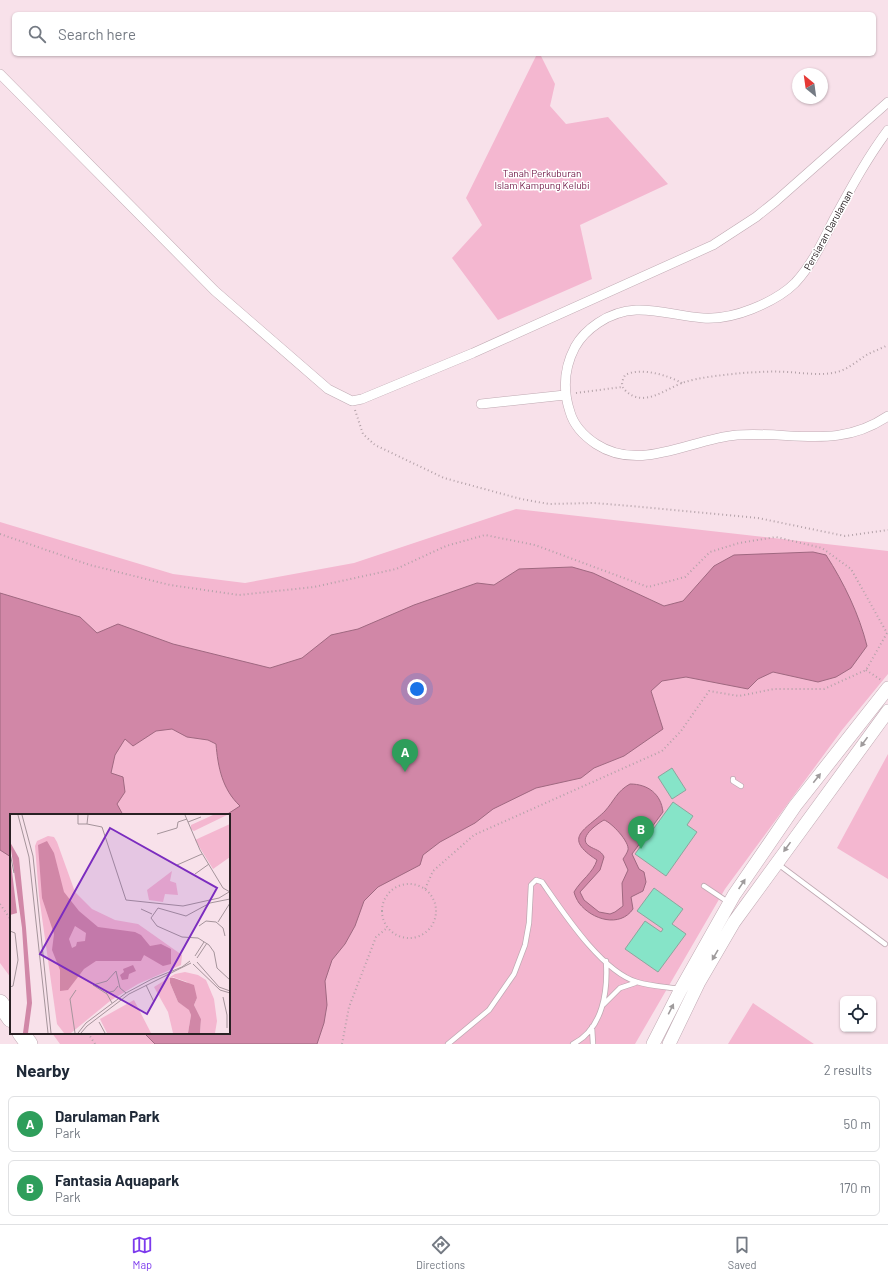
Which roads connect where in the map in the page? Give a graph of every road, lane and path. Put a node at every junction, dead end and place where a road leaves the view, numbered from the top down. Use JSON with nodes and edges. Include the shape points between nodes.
{"nodes":[{"id":1,"x":0,"y":74,"type":"edge"},
{"id":2,"x":888,"y":102,"type":"edge"},
{"id":3,"x":888,"y":130,"type":"edge"},
{"id":4,"x":888,"y":345,"type":"edge"},
{"id":5,"x":682,"y":383,"type":"junction"},
{"id":6,"x":622,"y":386,"type":"junction"},
{"id":7,"x":565,"y":395,"type":"junction"},
{"id":8,"x":352,"y":401,"type":"junction"},
{"id":9,"x":481,"y":404,"type":"dead end"},
{"id":10,"x":888,"y":416,"type":"edge"},
{"id":11,"x":888,"y":530,"type":"edge"},
{"id":12,"x":0,"y":534,"type":"edge"},
{"id":13,"x":866,"y":670,"type":"junction"},
{"id":14,"x":886,"y":685,"type":"edge"},
{"id":15,"x":888,"y":711,"type":"edge"},
{"id":16,"x":733,"y":779,"type":"dead end"},
{"id":17,"x":741,"y":786,"type":"dead end"},
{"id":18,"x":776,"y":862,"type":"junction"},
{"id":19,"x":704,"y":886,"type":"dead end"},
{"id":20,"x":425,"y":889,"type":"junction"},
{"id":21,"x":729,"y":903,"type":"junction"},
{"id":22,"x":0,"y":904,"type":"edge"},
{"id":23,"x":10,"y":919,"type":"edge"},
{"id":24,"x":387,"y":928,"type":"junction"},
{"id":25,"x":885,"y":944,"type":"dead end"},
{"id":26,"x":606,"y":961,"type":"junction"},
{"id":27,"x":637,"y":982,"type":"junction"},
{"id":28,"x":681,"y":989,"type":"junction"},
{"id":29,"x":0,"y":1003,"type":"edge"},
{"id":30,"x":602,"y":1006,"type":"junction"},
{"id":31,"x":10,"y":1018,"type":"edge"},
{"id":32,"x":592,"y":1027,"type":"junction"},
{"id":33,"x":22,"y":1034,"type":"edge"},
{"id":34,"x":89,"y":1034,"type":"edge"},
{"id":35,"x":29,"y":1044,"type":"edge"},
{"id":36,"x":95,"y":1044,"type":"edge"},
{"id":37,"x":342,"y":1044,"type":"edge"},
{"id":38,"x":448,"y":1044,"type":"edge"},
{"id":39,"x":573,"y":1044,"type":"edge"},
{"id":40,"x":593,"y":1044,"type":"edge"},
{"id":41,"x":654,"y":1044,"type":"edge"},
{"id":42,"x":670,"y":1044,"type":"edge"}],
"edges":[{"from":1,"to":8,"type":"street","via":[[215,291],[328,389]]},
{"from":2,"to":8,"type":"street","via":[[776,201],[738,230],[713,245],[473,353]]},
{"from":3,"to":7,"type":"street","name":"Persiaran Darulaman","via":[[858,174],[808,267],[793,285],[765,304],[724,317],[702,318],[643,309],[615,314],[593,326],[576,346],[567,372]]},
{"from":4,"to":5,"type":"path","via":[[837,372],[755,372],[715,376]]},
{"from":5,"to":6,"type":"path","via":[[665,393],[646,398],[630,394]]},
{"from":5,"to":6,"type":"path","via":[[664,376],[637,371],[625,375]]},
{"from":6,"to":7,"type":"path"},
{"from":7,"to":9,"type":"street"},
{"from":7,"to":10,"type":"street","name":"Persiaran Darulaman","via":[[574,421],[584,435],[611,452],[632,457],[652,456],[724,436],[838,436],[870,426]]},
{"from":8,"to":11,"type":"path","via":[[363,434],[375,445],[444,478],[521,499],[549,504],[609,504],[758,518],[845,536]]},
{"from":12,"to":13,"type":"path","via":[[90,565],[170,585],[239,595],[314,587],[396,569],[446,546],[485,535],[535,545],[648,587],[685,577],[710,552],[739,543],[776,537],[822,548],[851,569],[887,633]]},
{"from":13,"to":14,"type":"path"},
{"from":13,"to":20,"type":"path","via":[[824,689],[774,689],[739,696],[708,691],[681,731],[662,751],[474,835],[433,871]]},
{"from":21,"to":14,"type":"street","one_way":true,"via":[[795,806]]},
{"from":15,"to":18,"type":"street","one_way":true},
{"from":16,"to":17,"type":"lane"},
{"from":18,"to":25,"type":"lane"},
{"from":18,"to":42,"type":"street","one_way":true,"via":[[734,922],[699,982]]},
{"from":19,"to":21,"type":"lane"},
{"from":20,"to":24,"type":"path","via":[[406,884],[389,893],[382,910]]},
{"from":20,"to":24,"type":"path","via":[[434,899],[437,912],[429,930],[418,938],[411,939],[398,936]]},
{"from":21,"to":28,"type":"street"},
{"from":22,"to":23,"type":"path"},
{"from":24,"to":37,"type":"path","via":[[376,937],[349,1007]]},
{"from":26,"to":27,"type":"lane","via":[[626,978]]},
{"from":26,"to":30,"type":"lane"},
{"from":26,"to":38,"type":"lane","via":[[572,925],[542,882],[536,880],[531,885],[525,945],[514,974],[489,1010]]},
{"from":27,"to":28,"type":"lane"},
{"from":27,"to":30,"type":"lane","via":[[620,988]]},
{"from":41,"to":28,"type":"street","one_way":true},
{"from":29,"to":31,"type":"highway"},
{"from":30,"to":32,"type":"lane","via":[[599,1017]]},
{"from":32,"to":39,"type":"lane"},
{"from":32,"to":40,"type":"lane"},
{"from":33,"to":35,"type":"highway"},
{"from":34,"to":36,"type":"path"}]}
